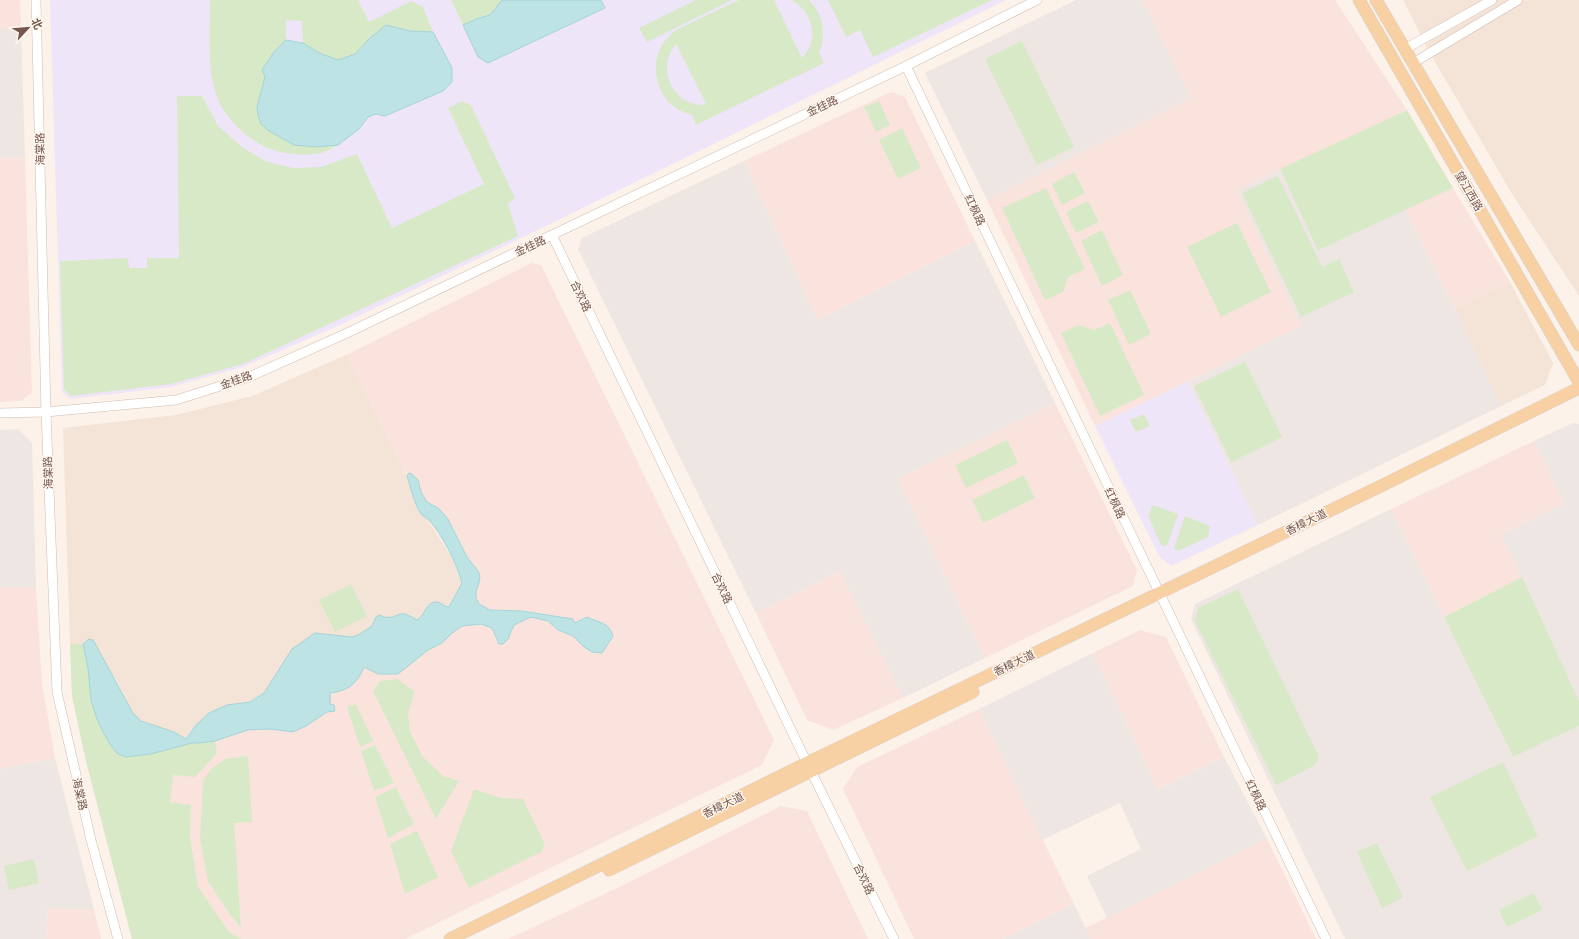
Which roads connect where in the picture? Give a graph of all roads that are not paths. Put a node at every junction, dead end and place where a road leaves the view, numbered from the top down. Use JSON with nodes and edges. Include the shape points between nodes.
{"nodes":[{"id":1,"x":36,"y":0,"type":"edge"},
{"id":2,"x":1037,"y":0,"type":"edge"},
{"id":3,"x":1359,"y":0,"type":"edge"},
{"id":4,"x":1376,"y":0,"type":"edge"},
{"id":5,"x":1492,"y":0,"type":"edge"},
{"id":6,"x":1518,"y":0,"type":"edge"},
{"id":7,"x":1405,"y":49,"type":"junction"},
{"id":8,"x":1413,"y":63,"type":"junction"},
{"id":9,"x":906,"y":66,"type":"junction"},
{"id":10,"x":552,"y":235,"type":"junction"},
{"id":11,"x":1579,"y":345,"type":"edge"},
{"id":12,"x":1579,"y":382,"type":"edge"},
{"id":13,"x":1579,"y":388,"type":"edge"},
{"id":14,"x":1579,"y":397,"type":"edge"},
{"id":15,"x":46,"y":412,"type":"junction"},
{"id":16,"x":0,"y":413,"type":"edge"},
{"id":17,"x":1160,"y":597,"type":"junction"},
{"id":18,"x":809,"y":767,"type":"junction"},
{"id":19,"x":453,"y":938,"type":"edge"},
{"id":20,"x":118,"y":939,"type":"edge"},
{"id":21,"x":468,"y":939,"type":"edge"},
{"id":22,"x":894,"y":939,"type":"edge"},
{"id":23,"x":1326,"y":939,"type":"edge"}],
"edges":[{"from":1,"to":15,"type":"street","name":"海棠路"},
{"from":2,"to":9,"type":"street","name":"金桂路"},
{"from":3,"to":12,"type":"main road","name":"望江西路"},
{"from":4,"to":7,"type":"main road","name":"望江西路"},
{"from":5,"to":7,"type":"street"},
{"from":6,"to":8,"type":"street"},
{"from":7,"to":8,"type":"main road","name":"望江西路"},
{"from":8,"to":11,"type":"main road","name":"望江西路"},
{"from":9,"to":10,"type":"street","name":"金桂路"},
{"from":9,"to":17,"type":"street","name":"红枫路"},
{"from":10,"to":15,"type":"street","name":"金桂路","via":[[249,377],[176,400]]},
{"from":10,"to":18,"type":"street","name":"合欢路"},
{"from":13,"to":17,"type":"main road","name":"香樟大道"},
{"from":14,"to":17,"type":"main road","name":"香樟大道"},
{"from":15,"to":16,"type":"street","name":"金桂路"},
{"from":15,"to":20,"type":"street","name":"海棠路","via":[[57,692],[91,840]]},
{"from":17,"to":18,"type":"main road","name":"香樟大道"},
{"from":17,"to":23,"type":"street","name":"红枫路"},
{"from":18,"to":19,"type":"main road","name":"香樟大道"},
{"from":18,"to":21,"type":"main road","name":"香樟大道"},
{"from":18,"to":22,"type":"street","name":"合欢路"}]}
